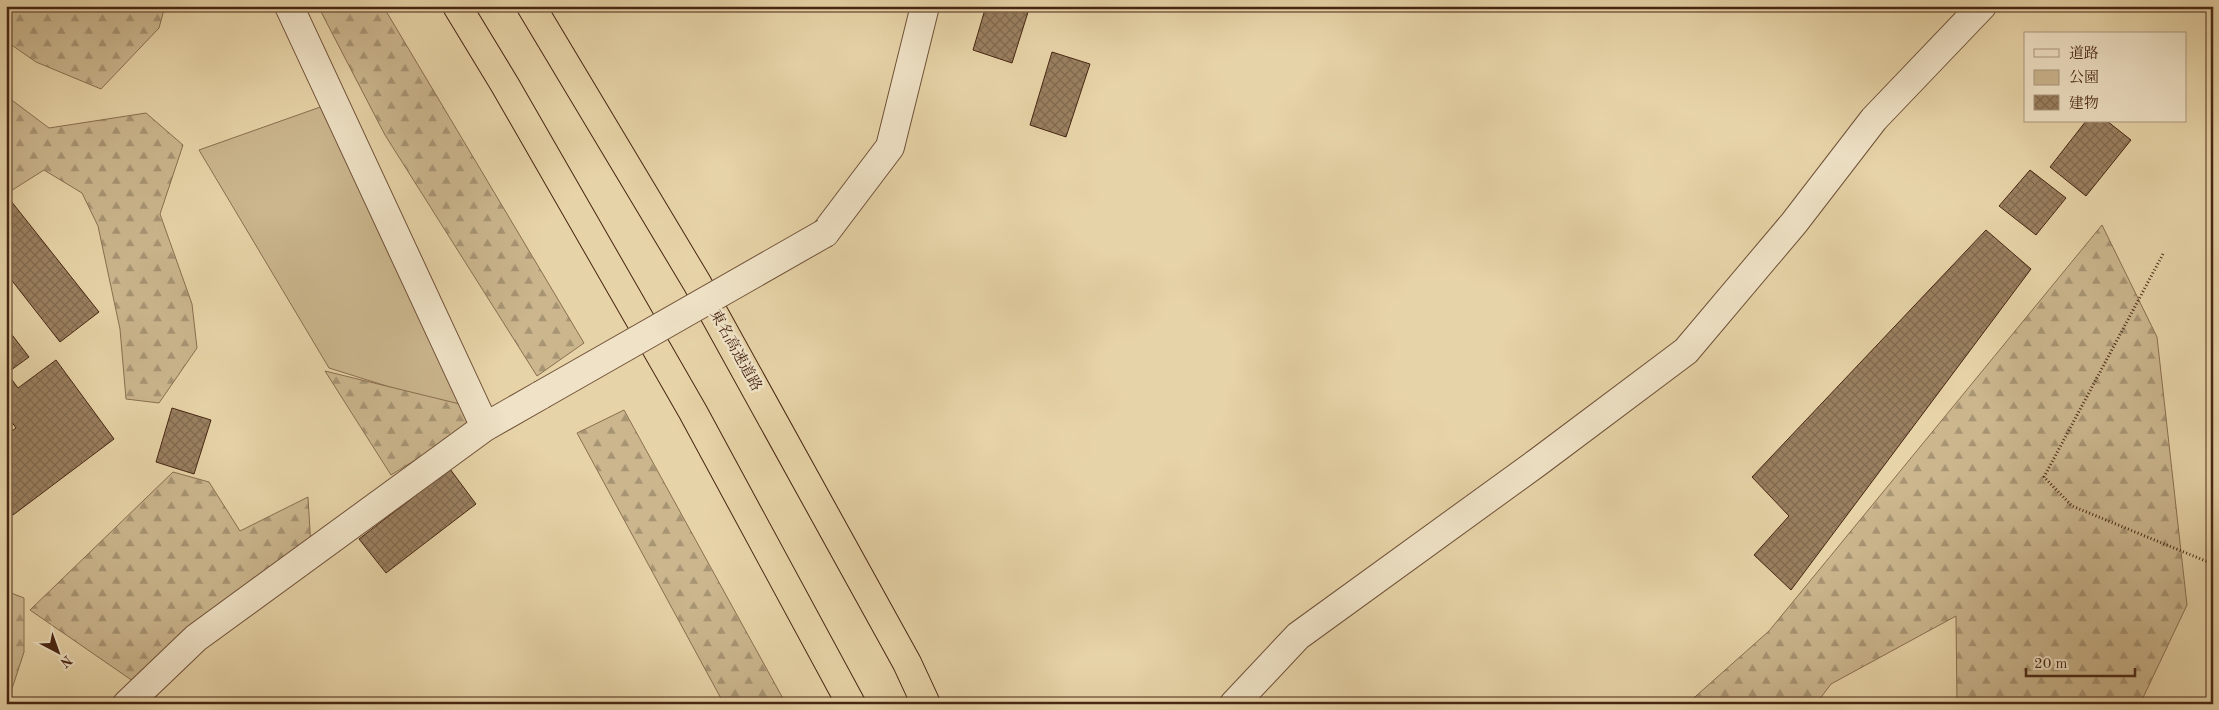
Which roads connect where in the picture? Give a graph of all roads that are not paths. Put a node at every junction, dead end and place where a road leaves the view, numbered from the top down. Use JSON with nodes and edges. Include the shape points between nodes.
{"nodes":[{"id":1,"x":289,"y":6,"type":"edge"},
{"id":2,"x":457,"y":6,"type":"edge"},
{"id":3,"x":531,"y":6,"type":"edge"},
{"id":4,"x":925,"y":6,"type":"edge"},
{"id":5,"x":1982,"y":6,"type":"edge"},
{"id":6,"x":485,"y":427,"type":"junction"},
{"id":7,"x":127,"y":704,"type":"edge"},
{"id":8,"x":851,"y":704,"type":"edge"},
{"id":9,"x":926,"y":704,"type":"edge"},
{"id":10,"x":1234,"y":704,"type":"edge"}],
"edges":[{"from":1,"to":6,"type":"street"},
{"from":2,"to":8,"type":"highway","via":[[506,85],[688,404]]},
{"from":3,"to":9,"type":"highway","name":"東名高速道路","via":[[697,283],[907,663]]},
{"from":4,"to":6,"type":"street","bridge":true,"via":[[890,147],[824,233]]},
{"from":5,"to":10,"type":"street","via":[[1874,119],[1794,223],[1686,351],[1298,636]]},
{"from":6,"to":7,"type":"street","via":[[196,638]]}]}
